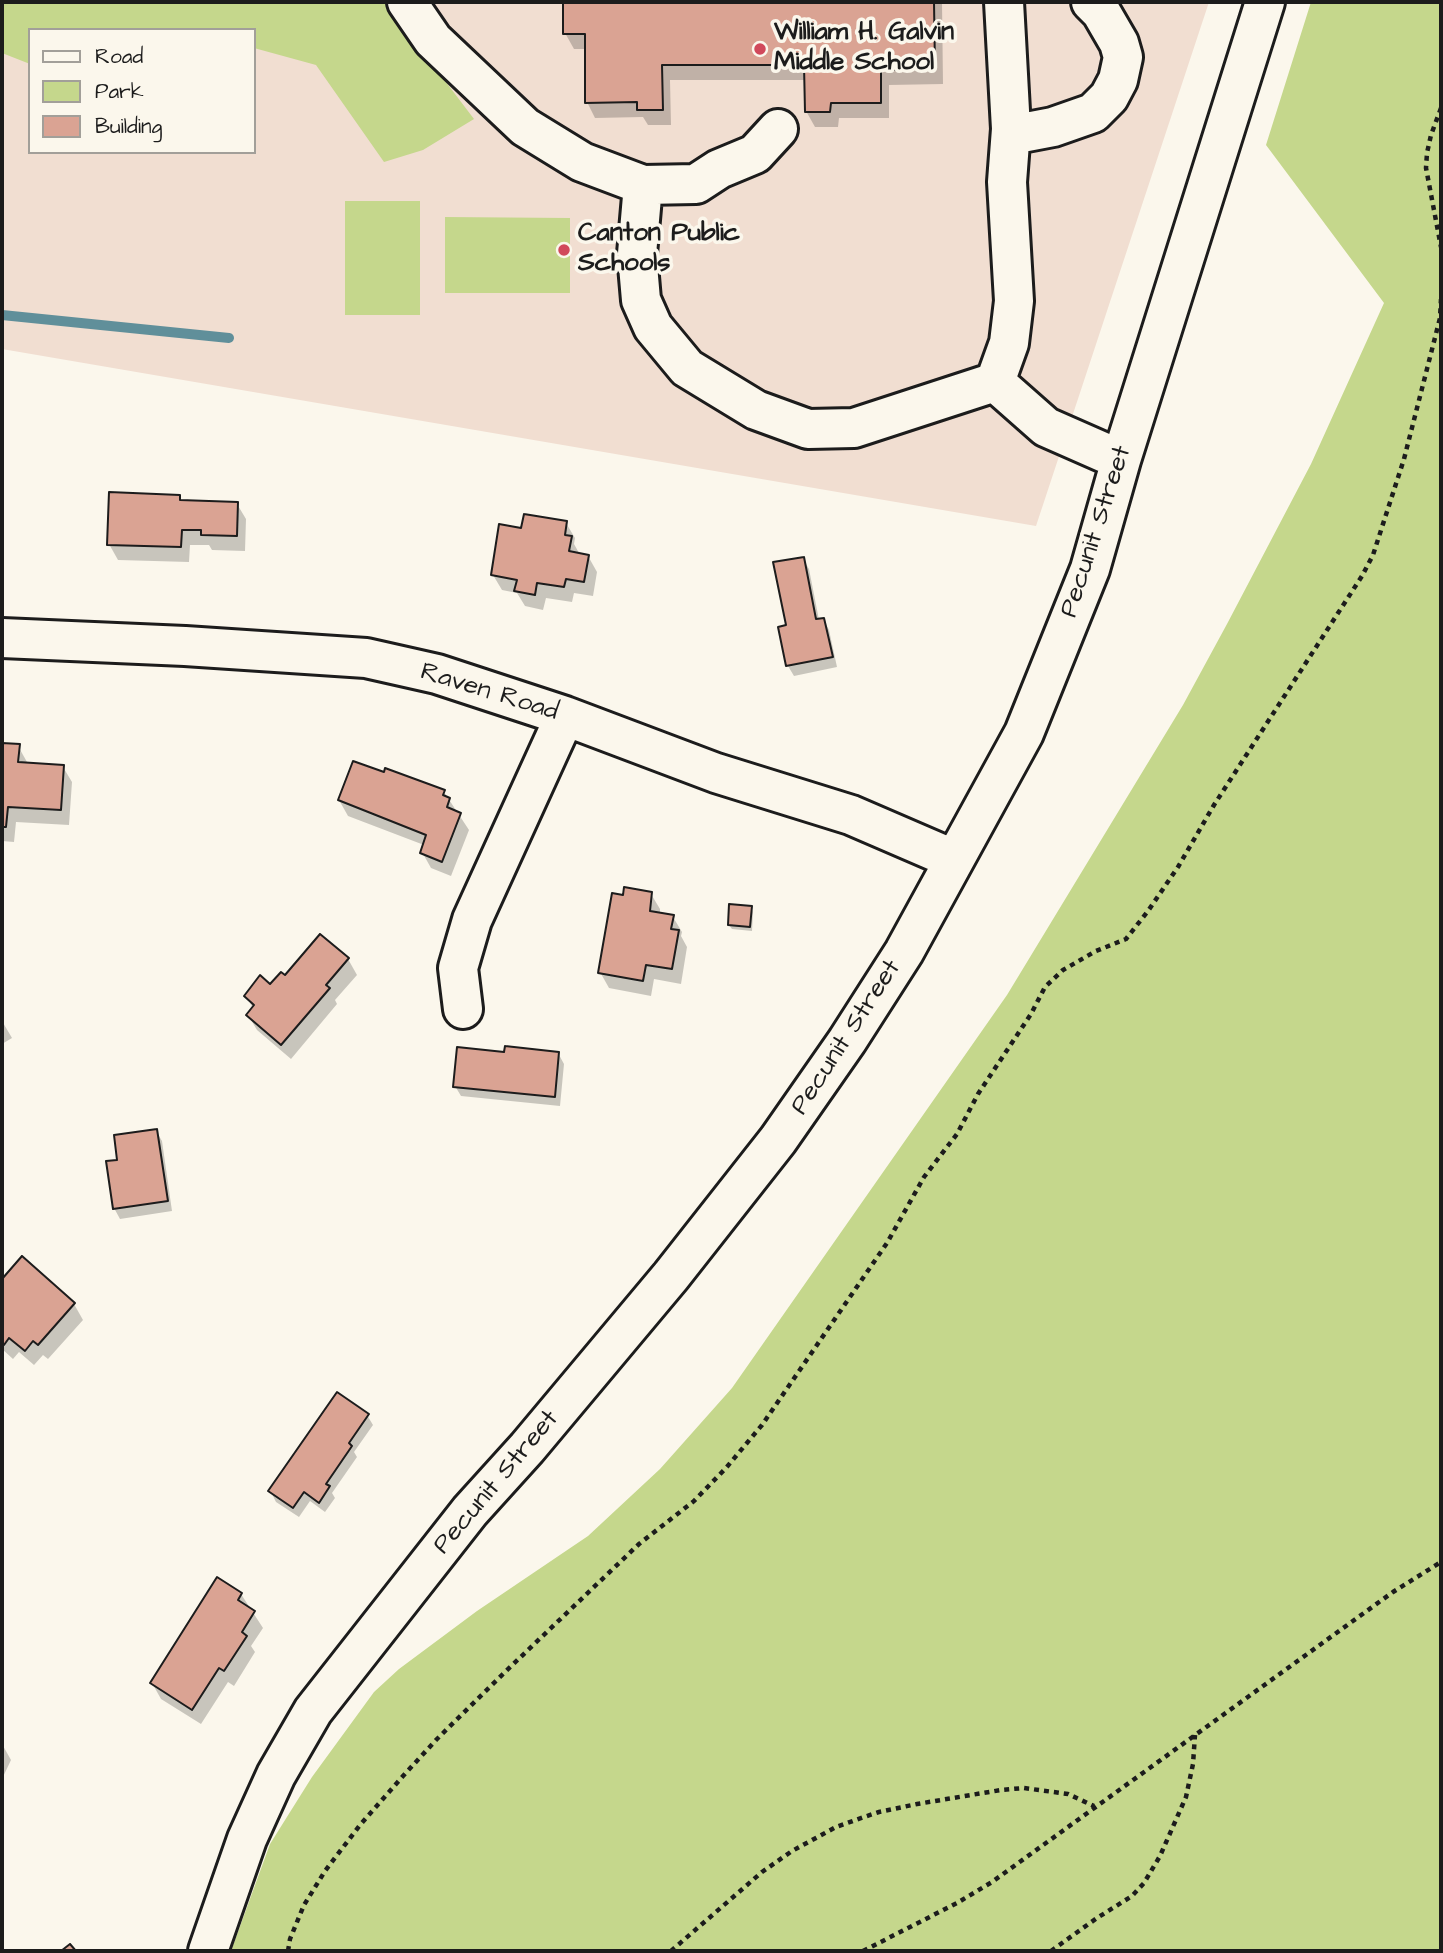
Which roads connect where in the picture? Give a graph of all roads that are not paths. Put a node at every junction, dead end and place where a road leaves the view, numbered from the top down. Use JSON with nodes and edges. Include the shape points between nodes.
{"nodes":[{"id":1,"x":407,"y":2,"type":"edge"},
{"id":2,"x":1004,"y":2,"type":"edge"},
{"id":3,"x":1091,"y":2,"type":"edge"},
{"id":4,"x":1265,"y":2,"type":"edge"},
{"id":5,"x":778,"y":129,"type":"dead end"},
{"id":6,"x":1011,"y":135,"type":"junction"},
{"id":7,"x":643,"y":185,"type":"junction"},
{"id":8,"x":995,"y":382,"type":"junction"},
{"id":9,"x":1121,"y":460,"type":"junction"},
{"id":10,"x":2,"y":638,"type":"edge"},
{"id":11,"x":565,"y":716,"type":"junction"},
{"id":12,"x":953,"y":859,"type":"junction"},
{"id":13,"x":463,"y":1009,"type":"dead end"},
{"id":14,"x":208,"y":1951,"type":"edge"}],
"edges":[{"from":1,"to":7,"type":"street","via":[[433,40],[524,127],[582,162]]},
{"from":2,"to":6,"type":"street"},
{"from":3,"to":6,"type":"street","via":[[1101,12],[1123,57],[1109,97],[1093,113]]},
{"from":4,"to":9,"type":"street","name":"Pecunit Street"},
{"from":5,"to":7,"type":"street","via":[[755,154],[696,184]]},
{"from":6,"to":8,"type":"street","via":[[1007,182],[1014,301],[1009,343]]},
{"from":7,"to":8,"type":"street","via":[[637,254],[641,300],[653,327],[687,368],[756,410],[808,429],[854,428]]},
{"from":8,"to":9,"type":"street","via":[[1046,427]]},
{"from":9,"to":12,"type":"street","name":"Pecunit Street","via":[[1090,569],[1024,733]]},
{"from":10,"to":11,"type":"street","name":"Raven Road","via":[[366,658],[437,674]]},
{"from":11,"to":12,"type":"street","name":"Raven Road","via":[[716,773],[850,815]]},
{"from":11,"to":13,"type":"street","via":[[472,920],[458,968]]},
{"from":12,"to":14,"type":"street","name":"Pecunit Street","via":[[904,951],[778,1140],[671,1276],[470,1511],[313,1711],[276,1775],[247,1839]]}]}
